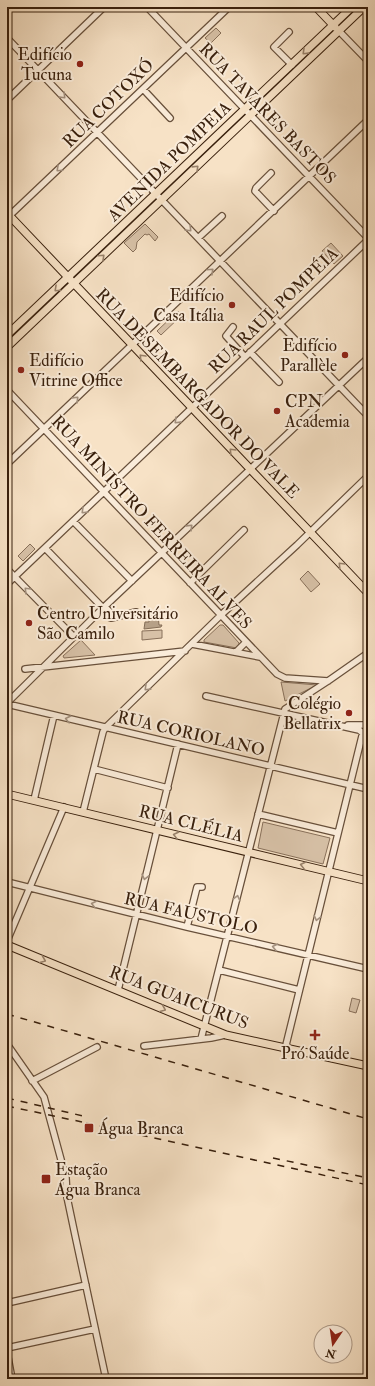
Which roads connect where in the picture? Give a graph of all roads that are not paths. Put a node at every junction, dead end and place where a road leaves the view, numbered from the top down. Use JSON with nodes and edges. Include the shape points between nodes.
{"nodes":[{"id":1,"x":104,"y":7,"type":"edge"},
{"id":2,"x":147,"y":7,"type":"edge"},
{"id":3,"x":229,"y":7,"type":"edge"},
{"id":4,"x":316,"y":7,"type":"edge"},
{"id":5,"x":352,"y":7,"type":"edge"},
{"id":6,"x":364,"y":7,"type":"edge"},
{"id":7,"x":333,"y":25,"type":"junction"},
{"id":8,"x":339,"y":31,"type":"junction"},
{"id":9,"x":289,"y":32,"type":"dead end"},
{"id":10,"x":7,"y":38,"type":"edge"},
{"id":11,"x":186,"y":48,"type":"junction"},
{"id":12,"x":368,"y":61,"type":"edge"},
{"id":13,"x":292,"y":64,"type":"junction"},
{"id":14,"x":38,"y":70,"type":"junction"},
{"id":15,"x":143,"y":89,"type":"junction"},
{"id":16,"x":7,"y":100,"type":"edge"},
{"id":17,"x":245,"y":110,"type":"junction"},
{"id":18,"x":251,"y":116,"type":"junction"},
{"id":19,"x":170,"y":118,"type":"dead end"},
{"id":20,"x":368,"y":120,"type":"edge"},
{"id":21,"x":97,"y":133,"type":"junction"},
{"id":22,"x":271,"y":173,"type":"dead end"},
{"id":23,"x":308,"y":176,"type":"junction"},
{"id":24,"x":156,"y":194,"type":"junction"},
{"id":25,"x":162,"y":200,"type":"junction"},
{"id":26,"x":274,"y":211,"type":"junction"},
{"id":27,"x":8,"y":216,"type":"edge"},
{"id":28,"x":222,"y":216,"type":"dead end"},
{"id":29,"x":198,"y":238,"type":"junction"},
{"id":30,"x":368,"y":239,"type":"edge"},
{"id":31,"x":221,"y":261,"type":"junction"},
{"id":32,"x":68,"y":278,"type":"junction"},
{"id":33,"x":74,"y":284,"type":"junction"},
{"id":34,"x":280,"y":324,"type":"junction"},
{"id":35,"x":233,"y":327,"type":"dead end"},
{"id":36,"x":7,"y":335,"type":"edge"},
{"id":37,"x":132,"y":345,"type":"junction"},
{"id":38,"x":7,"y":347,"type":"edge"},
{"id":39,"x":250,"y":352,"type":"junction"},
{"id":40,"x":245,"y":357,"type":"junction"},
{"id":41,"x":368,"y":358,"type":"edge"},
{"id":42,"x":279,"y":382,"type":"dead end"},
{"id":43,"x":339,"y":386,"type":"junction"},
{"id":44,"x":7,"y":390,"type":"edge"},
{"id":45,"x":191,"y":408,"type":"junction"},
{"id":46,"x":368,"y":416,"type":"edge"},
{"id":47,"x":44,"y":429,"type":"junction"},
{"id":48,"x":7,"y":464,"type":"edge"},
{"id":49,"x":250,"y":470,"type":"junction"},
{"id":50,"x":368,"y":476,"type":"edge"},
{"id":51,"x":103,"y":492,"type":"junction"},
{"id":52,"x":73,"y":521,"type":"junction"},
{"id":53,"x":244,"y":530,"type":"dead end"},
{"id":54,"x":310,"y":532,"type":"junction"},
{"id":55,"x":44,"y":548,"type":"junction"},
{"id":56,"x":162,"y":553,"type":"junction"},
{"id":57,"x":7,"y":569,"type":"edge"},
{"id":58,"x":14,"y":577,"type":"junction"},
{"id":59,"x":132,"y":581,"type":"junction"},
{"id":60,"x":190,"y":583,"type":"junction"},
{"id":61,"x":7,"y":584,"type":"edge"},
{"id":62,"x":368,"y":593,"type":"edge"},
{"id":63,"x":104,"y":607,"type":"junction"},
{"id":64,"x":136,"y":612,"type":"dead end"},
{"id":65,"x":98,"y":614,"type":"junction"},
{"id":66,"x":221,"y":615,"type":"junction"},
{"id":67,"x":115,"y":617,"type":"junction"},
{"id":68,"x":74,"y":637,"type":"junction"},
{"id":69,"x":246,"y":642,"type":"junction"},
{"id":70,"x":192,"y":644,"type":"junction"},
{"id":71,"x":185,"y":651,"type":"junction"},
{"id":72,"x":236,"y":652,"type":"junction"},
{"id":73,"x":164,"y":653,"type":"junction"},
{"id":74,"x":368,"y":653,"type":"edge"},
{"id":75,"x":260,"y":657,"type":"junction"},
{"id":76,"x":50,"y":660,"type":"junction"},
{"id":77,"x":175,"y":661,"type":"junction"},
{"id":78,"x":59,"y":665,"type":"junction"},
{"id":79,"x":43,"y":667,"type":"junction"},
{"id":80,"x":25,"y":669,"type":"dead end"},
{"id":81,"x":328,"y":681,"type":"junction"},
{"id":82,"x":206,"y":696,"type":"dead end"},
{"id":83,"x":7,"y":704,"type":"edge"},
{"id":84,"x":284,"y":714,"type":"junction"},
{"id":85,"x":54,"y":715,"type":"junction"},
{"id":86,"x":368,"y":725,"type":"edge"},
{"id":87,"x":342,"y":726,"type":"junction"},
{"id":88,"x":105,"y":728,"type":"junction"},
{"id":89,"x":366,"y":732,"type":"edge"},
{"id":90,"x":178,"y":744,"type":"junction"},
{"id":91,"x":270,"y":765,"type":"junction"},
{"id":92,"x":94,"y":769,"type":"junction"},
{"id":93,"x":350,"y":784,"type":"junction"},
{"id":94,"x":168,"y":788,"type":"junction"},
{"id":95,"x":368,"y":789,"type":"edge"},
{"id":96,"x":7,"y":794,"type":"edge"},
{"id":97,"x":34,"y":800,"type":"junction"},
{"id":98,"x":64,"y":807,"type":"junction"},
{"id":99,"x":83,"y":812,"type":"junction"},
{"id":100,"x":258,"y":814,"type":"junction"},
{"id":101,"x":157,"y":830,"type":"junction"},
{"id":102,"x":338,"y":833,"type":"junction"},
{"id":103,"x":249,"y":852,"type":"junction"},
{"id":104,"x":328,"y":871,"type":"junction"},
{"id":105,"x":368,"y":881,"type":"edge"},
{"id":106,"x":7,"y":882,"type":"edge"},
{"id":107,"x":29,"y":887,"type":"junction"},
{"id":108,"x":202,"y":887,"type":"dead end"},
{"id":109,"x":137,"y":915,"type":"junction"},
{"id":110,"x":187,"y":927,"type":"junction"},
{"id":111,"x":227,"y":936,"type":"junction"},
{"id":112,"x":7,"y":941,"type":"edge"},
{"id":113,"x":7,"y":944,"type":"edge"},
{"id":114,"x":308,"y":955,"type":"junction"},
{"id":115,"x":368,"y":969,"type":"edge"},
{"id":116,"x":219,"y":970,"type":"junction"},
{"id":117,"x":118,"y":990,"type":"junction"},
{"id":118,"x":300,"y":990,"type":"junction"},
{"id":119,"x":204,"y":1026,"type":"junction"},
{"id":120,"x":226,"y":1035,"type":"junction"},
{"id":121,"x":201,"y":1039,"type":"junction"},
{"id":122,"x":7,"y":1044,"type":"edge"},
{"id":123,"x":144,"y":1046,"type":"dead end"},
{"id":124,"x":97,"y":1047,"type":"dead end"},
{"id":125,"x":285,"y":1049,"type":"junction"},
{"id":126,"x":368,"y":1066,"type":"edge"},
{"id":127,"x":32,"y":1081,"type":"junction"},
{"id":128,"x":86,"y":1285,"type":"junction"},
{"id":129,"x":7,"y":1303,"type":"edge"},
{"id":130,"x":95,"y":1329,"type":"junction"},
{"id":131,"x":7,"y":1348,"type":"edge"},
{"id":132,"x":7,"y":1352,"type":"edge"},
{"id":133,"x":12,"y":1379,"type":"edge"},
{"id":134,"x":106,"y":1379,"type":"edge"}],
"edges":[{"from":1,"to":14,"type":"street"},
{"from":2,"to":11,"type":"street","name":"RUA TAVARES BASTOS"},
{"from":3,"to":11,"type":"street","name":"RUA COTOXÓ"},
{"from":4,"to":7,"type":"main road"},
{"from":5,"to":7,"type":"main road","name":"AVENIDA POMPEIA"},
{"from":6,"to":8,"type":"main road","name":"AVENIDA POMPEIA"},
{"from":7,"to":8,"type":"main road"},
{"from":7,"to":13,"type":"main road","name":"AVENIDA POMPEIA","one_way":true},
{"from":8,"to":12,"type":"street"},
{"from":8,"to":18,"type":"main road","name":"AVENIDA POMPEIA"},
{"from":9,"to":13,"type":"street","via":[[274,47]]},
{"from":10,"to":14,"type":"street"},
{"from":11,"to":15,"type":"street","name":"RUA COTOXÓ"},
{"from":11,"to":17,"type":"street","name":"RUA TAVARES BASTOS"},
{"from":13,"to":17,"type":"main road","name":"AVENIDA POMPEIA"},
{"from":14,"to":16,"type":"street"},
{"from":14,"to":21,"type":"street","one_way":true},
{"from":15,"to":19,"type":"street"},
{"from":15,"to":21,"type":"street","name":"RUA COTOXÓ"},
{"from":17,"to":18,"type":"street","name":"RUA TAVARES BASTOS"},
{"from":17,"to":24,"type":"main road","name":"AVENIDA POMPEIA"},
{"from":18,"to":23,"type":"street","name":"RUA TAVARES BASTOS"},
{"from":25,"to":18,"type":"main road","name":"AVENIDA POMPEIA","one_way":true},
{"from":20,"to":23,"type":"street"},
{"from":21,"to":24,"type":"street"},
{"from":21,"to":27,"type":"street","name":"RUA COTOXÓ","one_way":true},
{"from":22,"to":26,"type":"street","via":[[256,190]]},
{"from":23,"to":26,"type":"street"},
{"from":23,"to":30,"type":"street","name":"RUA TAVARES BASTOS"},
{"from":24,"to":25,"type":"street"},
{"from":24,"to":32,"type":"main road","name":"AVENIDA POMPEIA"},
{"from":25,"to":29,"type":"street","one_way":true},
{"from":33,"to":25,"type":"main road","name":"AVENIDA POMPEIA","one_way":true},
{"from":26,"to":31,"type":"street"},
{"from":27,"to":32,"type":"main road","name":"RUA DESEMBARGADOR DO VALE"},
{"from":28,"to":29,"type":"street"},
{"from":29,"to":31,"type":"street"},
{"from":30,"to":34,"type":"street","name":"RUA RAUL POMPÉIA"},
{"from":31,"to":34,"type":"street"},
{"from":37,"to":31,"type":"street","one_way":true},
{"from":32,"to":33,"type":"main road","name":"RUA DESEMBARGADOR DO VALE"},
{"from":32,"to":36,"type":"main road","name":"AVENIDA POMPEIA","one_way":true},
{"from":33,"to":37,"type":"main road","name":"RUA DESEMBARGADOR DO VALE"},
{"from":33,"to":38,"type":"main road","name":"AVENIDA POMPEIA"},
{"from":34,"to":39,"type":"street","name":"RUA RAUL POMPÉIA"},
{"from":34,"to":43,"type":"street"},
{"from":35,"to":40,"type":"street","via":[[226,336]]},
{"from":45,"to":37,"type":"main road","name":"RUA DESEMBARGADOR DO VALE","one_way":true},
{"from":47,"to":37,"type":"street","one_way":true},
{"from":39,"to":40,"type":"street","name":"RUA RAUL POMPÉIA"},
{"from":39,"to":42,"type":"street"},
{"from":40,"to":45,"type":"street","name":"RUA RAUL POMPÉIA"},
{"from":41,"to":43,"type":"street"},
{"from":43,"to":46,"type":"street"},
{"from":43,"to":49,"type":"street"},
{"from":44,"to":47,"type":"street","name":"RUA MINISTRO FERREIRA ALVES"},
{"from":49,"to":45,"type":"main road","name":"RUA DESEMBARGADOR DO VALE","one_way":true},
{"from":45,"to":51,"type":"street","name":"RUA RAUL POMPÉIA","one_way":true},
{"from":47,"to":48,"type":"street"},
{"from":47,"to":51,"type":"street","name":"RUA MINISTRO FERREIRA ALVES"},
{"from":49,"to":54,"type":"main road","name":"RUA DESEMBARGADOR DO VALE"},
{"from":56,"to":49,"type":"street","one_way":true},
{"from":50,"to":54,"type":"street"},
{"from":51,"to":52,"type":"street","name":"RUA RAUL POMPÉIA","one_way":true},
{"from":51,"to":56,"type":"street","name":"RUA MINISTRO FERREIRA ALVES"},
{"from":52,"to":55,"type":"street","name":"RUA RAUL POMPÉIA"},
{"from":52,"to":59,"type":"street"},
{"from":53,"to":60,"type":"street"},
{"from":62,"to":54,"type":"main road","name":"RUA DESEMBARGADOR DO VALE","one_way":true},
{"from":54,"to":66,"type":"street"},
{"from":55,"to":58,"type":"street","name":"RUA RAUL POMPÉIA"},
{"from":55,"to":63,"type":"street"},
{"from":56,"to":59,"type":"street"},
{"from":56,"to":60,"type":"street","name":"RUA MINISTRO FERREIRA ALVES"},
{"from":57,"to":58,"type":"street"},
{"from":58,"to":61,"type":"street","name":"RUA RAUL POMPÉIA"},
{"from":68,"to":58,"type":"street","one_way":true},
{"from":59,"to":63,"type":"street"},
{"from":60,"to":66,"type":"street","name":"RUA MINISTRO FERREIRA ALVES"},
{"from":63,"to":65,"type":"street"},
{"from":63,"to":67,"type":"street"},
{"from":64,"to":67,"type":"street"},
{"from":65,"to":67,"type":"street"},
{"from":65,"to":68,"type":"street"},
{"from":66,"to":69,"type":"street","name":"RUA MINISTRO FERREIRA ALVES"},
{"from":66,"to":70,"type":"street"},
{"from":68,"to":76,"type":"street"},
{"from":69,"to":72,"type":"street"},
{"from":69,"to":75,"type":"street","name":"RUA MINISTRO FERREIRA ALVES"},
{"from":70,"to":71,"type":"street"},
{"from":70,"to":72,"type":"street"},
{"from":71,"to":73,"type":"street"},
{"from":71,"to":77,"type":"street"},
{"from":72,"to":75,"type":"street"},
{"from":73,"to":77,"type":"street"},
{"from":73,"to":78,"type":"street"},
{"from":74,"to":81,"type":"street"},
{"from":75,"to":81,"type":"street","name":"RUA MINISTRO FERREIRA ALVES","via":[[277,674],[285,678]]},
{"from":76,"to":78,"type":"street"},
{"from":76,"to":79,"type":"street"},
{"from":77,"to":88,"type":"street","one_way":true},
{"from":78,"to":79,"type":"street"},
{"from":79,"to":80,"type":"street"},
{"from":79,"to":83,"type":"street"},
{"from":81,"to":84,"type":"street","via":[[285,709]]},
{"from":82,"to":84,"type":"street"},
{"from":83,"to":85,"type":"street","name":"RUA CORIOLANO"},
{"from":84,"to":87,"type":"street"},
{"from":84,"to":91,"type":"street"},
{"from":88,"to":85,"type":"street","name":"RUA CORIOLANO","one_way":true},
{"from":85,"to":97,"type":"street"},
{"from":86,"to":87,"type":"street"},
{"from":87,"to":89,"type":"street"},
{"from":88,"to":90,"type":"street","name":"RUA CORIOLANO"},
{"from":88,"to":92,"type":"street"},
{"from":89,"to":93,"type":"street","via":[[362,736]]},
{"from":90,"to":91,"type":"street","name":"RUA CORIOLANO"},
{"from":90,"to":94,"type":"street"},
{"from":91,"to":93,"type":"street","name":"RUA CORIOLANO"},
{"from":91,"to":100,"type":"street"},
{"from":92,"to":94,"type":"street"},
{"from":92,"to":99,"type":"street"},
{"from":93,"to":95,"type":"street","name":"RUA CORIOLANO"},
{"from":93,"to":102,"type":"street"},
{"from":94,"to":101,"type":"street"},
{"from":96,"to":97,"type":"main road","name":"RUA CLÉLIA"},
{"from":97,"to":98,"type":"main road","name":"RUA CLÉLIA"},
{"from":98,"to":99,"type":"main road","name":"RUA CLÉLIA"},
{"from":98,"to":107,"type":"street"},
{"from":99,"to":101,"type":"main road","name":"RUA CLÉLIA"},
{"from":100,"to":102,"type":"street"},
{"from":100,"to":103,"type":"street"},
{"from":103,"to":101,"type":"main road","name":"RUA CLÉLIA","one_way":true},
{"from":101,"to":109,"type":"street","one_way":true},
{"from":102,"to":104,"type":"street"},
{"from":104,"to":103,"type":"main road","name":"RUA CLÉLIA","one_way":true},
{"from":111,"to":103,"type":"street","one_way":true},
{"from":104,"to":105,"type":"main road","name":"RUA CLÉLIA"},
{"from":104,"to":114,"type":"street","one_way":true},
{"from":106,"to":107,"type":"street","name":"RUA FAUSTOLO"},
{"from":109,"to":107,"type":"street","name":"RUA FAUSTOLO","one_way":true},
{"from":107,"to":112,"type":"street"},
{"from":108,"to":110,"type":"street","via":[[197,887]]},
{"from":109,"to":110,"type":"street","name":"RUA FAUSTOLO"},
{"from":109,"to":117,"type":"street"},
{"from":110,"to":111,"type":"street","name":"RUA FAUSTOLO"},
{"from":114,"to":111,"type":"street","name":"RUA FAUSTOLO","one_way":true},
{"from":111,"to":116,"type":"street"},
{"from":113,"to":117,"type":"main road","name":"RUA GUAICURUS","one_way":true},
{"from":114,"to":115,"type":"street","name":"RUA FAUSTOLO"},
{"from":114,"to":118,"type":"street"},
{"from":116,"to":118,"type":"street"},
{"from":116,"to":119,"type":"street"},
{"from":117,"to":119,"type":"main road","name":"RUA GUAICURUS","one_way":true},
{"from":118,"to":125,"type":"street"},
{"from":119,"to":120,"type":"main road","name":"RUA GUAICURUS"},
{"from":119,"to":121,"type":"street"},
{"from":120,"to":121,"type":"street"},
{"from":120,"to":125,"type":"main road","name":"RUA GUAICURUS"},
{"from":121,"to":123,"type":"street"},
{"from":122,"to":127,"type":"street"},
{"from":124,"to":127,"type":"street"},
{"from":125,"to":126,"type":"main road","name":"RUA GUAICURUS"},
{"from":127,"to":128,"type":"street","via":[[44,1097],[66,1178],[67,1197]]},
{"from":128,"to":129,"type":"street"},
{"from":128,"to":130,"type":"street"},
{"from":130,"to":131,"type":"street"},
{"from":130,"to":134,"type":"street"},
{"from":132,"to":133,"type":"street"}]}
